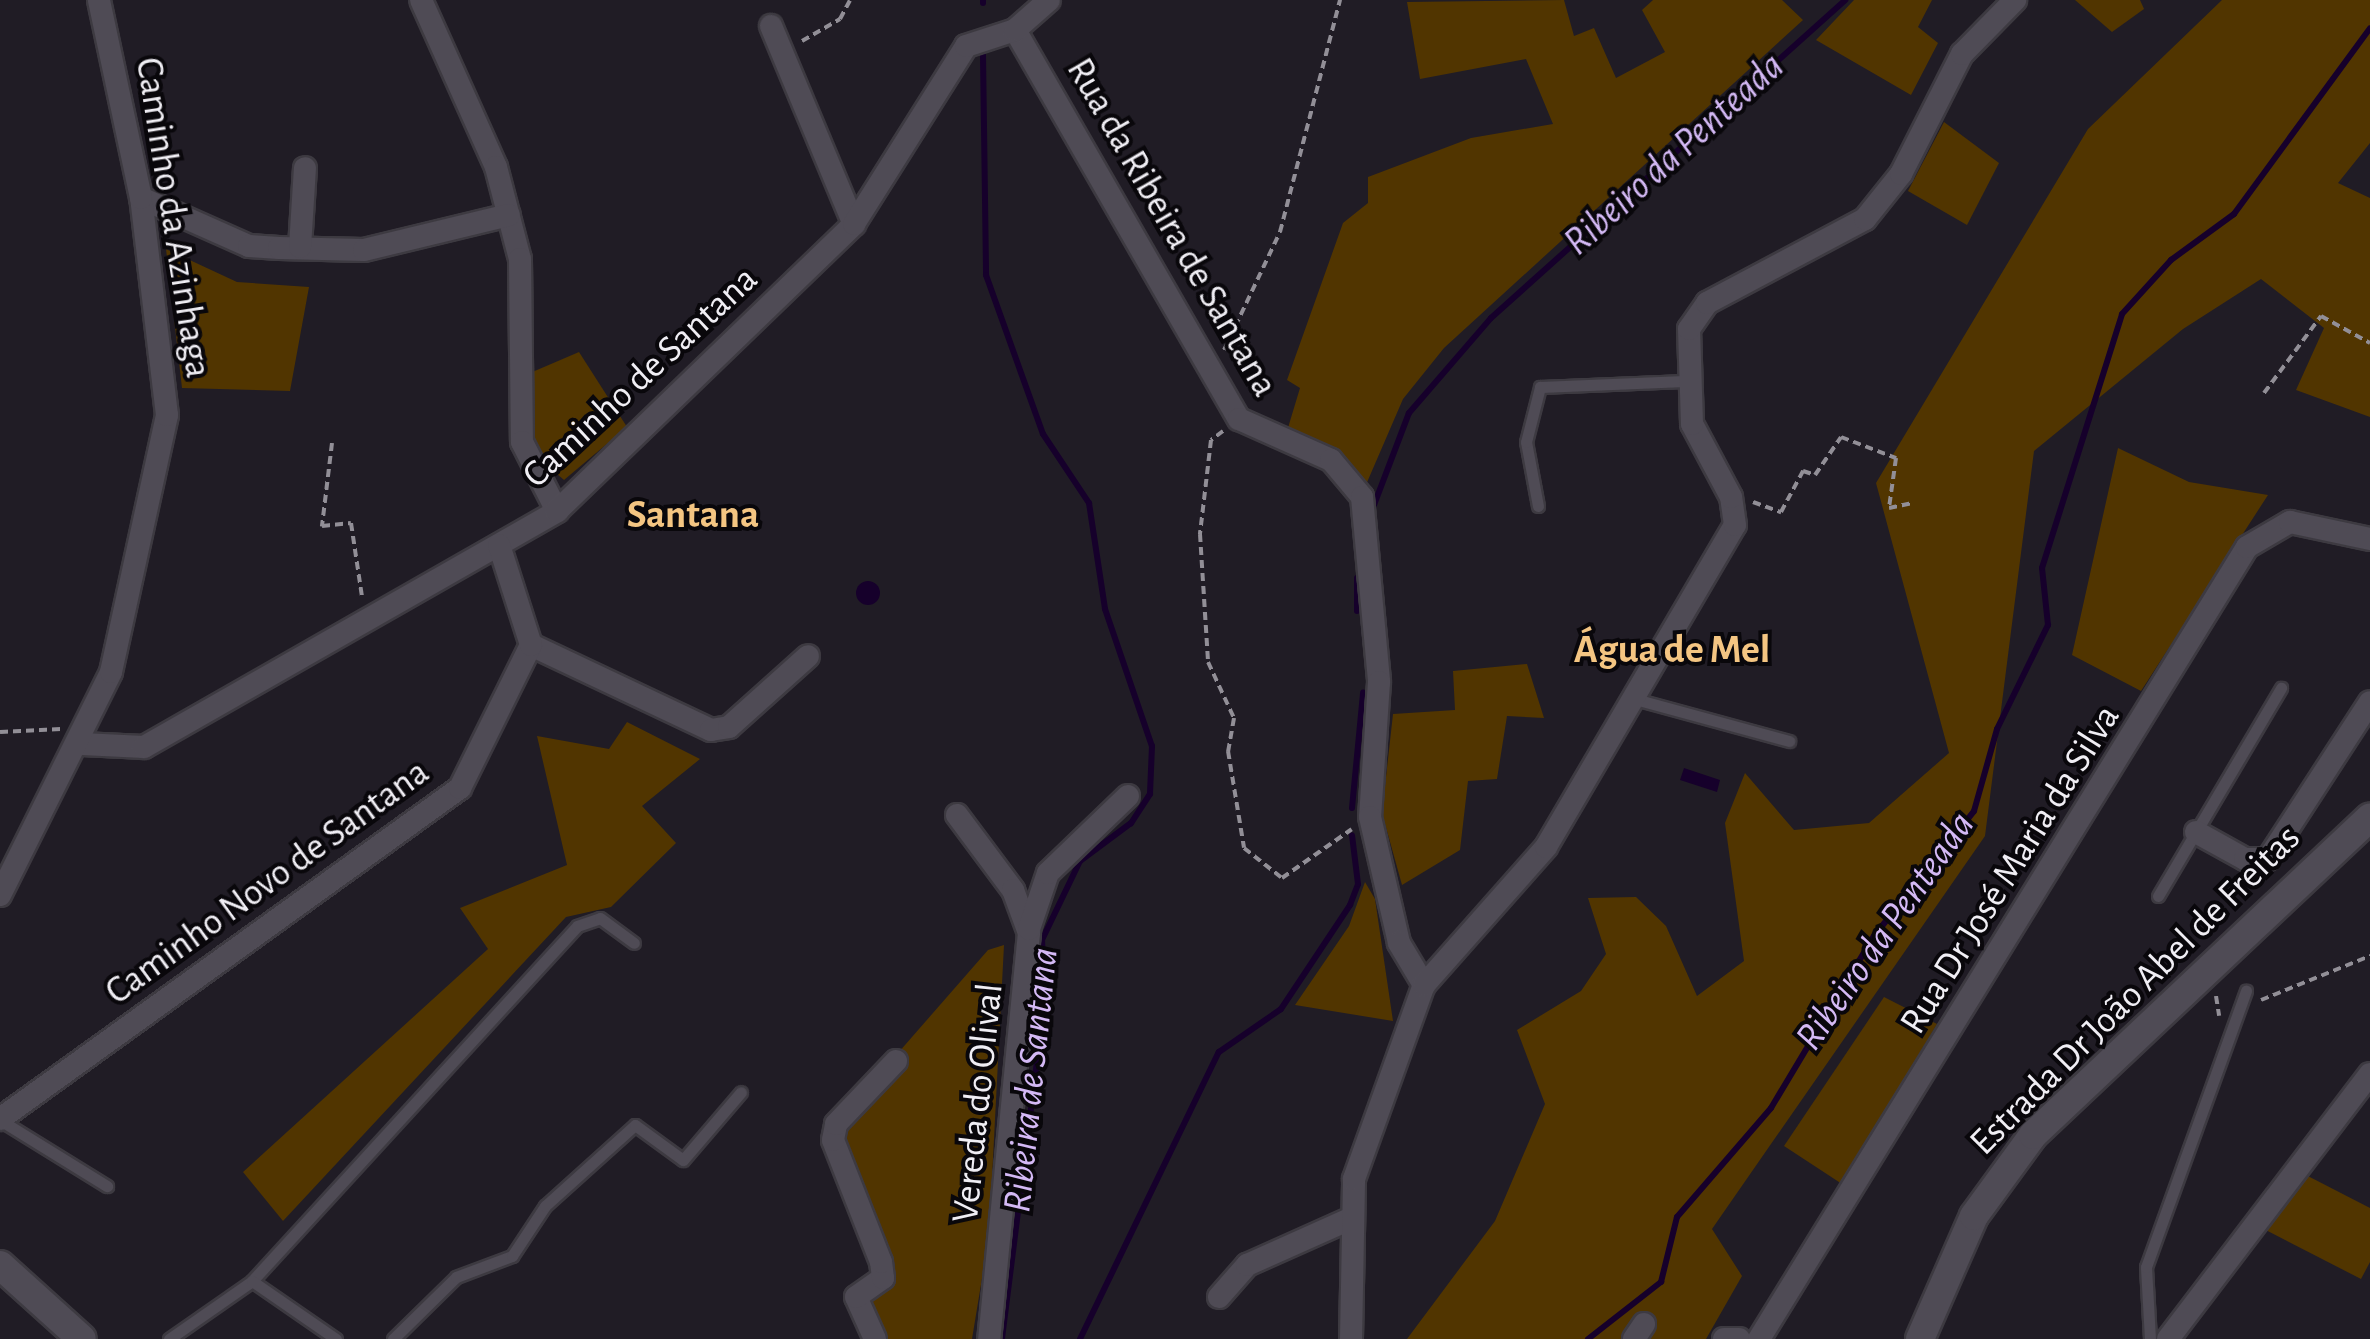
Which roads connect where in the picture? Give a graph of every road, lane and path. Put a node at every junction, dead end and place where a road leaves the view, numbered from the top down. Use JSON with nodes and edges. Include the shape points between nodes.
{"nodes":[{"id":1,"x":99,"y":0,"type":"edge"},
{"id":2,"x":422,"y":0,"type":"edge"},
{"id":3,"x":850,"y":0,"type":"edge"},
{"id":4,"x":1050,"y":0,"type":"edge"},
{"id":5,"x":1340,"y":0,"type":"edge"},
{"id":6,"x":2015,"y":0,"type":"edge"},
{"id":7,"x":1991,"y":8,"type":"edge"},
{"id":8,"x":771,"y":26,"type":"dead end"},
{"id":9,"x":1015,"y":30,"type":"junction"},
{"id":10,"x":787,"y":49,"type":"junction"},
{"id":11,"x":304,"y":168,"type":"dead end"},
{"id":12,"x":141,"y":198,"type":"junction"},
{"id":13,"x":509,"y":216,"type":"junction"},
{"id":14,"x":854,"y":224,"type":"junction"},
{"id":15,"x":300,"y":246,"type":"junction"},
{"id":16,"x":2370,"y":343,"type":"edge"},
{"id":17,"x":1214,"y":363,"type":"junction"},
{"id":18,"x":1685,"y":381,"type":"junction"},
{"id":19,"x":2264,"y":392,"type":"dead end"},
{"id":20,"x":1238,"y":419,"type":"junction"},
{"id":21,"x":332,"y":443,"type":"dead end"},
{"id":22,"x":1912,"y":503,"type":"dead end"},
{"id":23,"x":1538,"y":506,"type":"dead end"},
{"id":24,"x":557,"y":511,"type":"junction"},
{"id":25,"x":1735,"y":525,"type":"junction"},
{"id":26,"x":2370,"y":539,"type":"edge"},
{"id":27,"x":500,"y":545,"type":"junction"},
{"id":28,"x":366,"y":621,"type":"junction"},
{"id":29,"x":531,"y":645,"type":"junction"},
{"id":30,"x":808,"y":656,"type":"dead end"},
{"id":31,"x":2282,"y":688,"type":"dead end"},
{"id":32,"x":1627,"y":697,"type":"junction"},
{"id":33,"x":2370,"y":702,"type":"edge"},
{"id":34,"x":0,"y":732,"type":"edge"},
{"id":35,"x":22,"y":732,"type":"dead end"},
{"id":36,"x":1789,"y":741,"type":"dead end"},
{"id":37,"x":82,"y":744,"type":"junction"},
{"id":38,"x":1128,"y":796,"type":"dead end"},
{"id":39,"x":958,"y":815,"type":"dead end"},
{"id":40,"x":2370,"y":817,"type":"edge"},
{"id":41,"x":2196,"y":832,"type":"junction"},
{"id":42,"x":1337,"y":840,"type":"dead end"},
{"id":43,"x":0,"y":895,"type":"edge"},
{"id":44,"x":2158,"y":896,"type":"dead end"},
{"id":45,"x":1029,"y":934,"type":"junction"},
{"id":46,"x":634,"y":942,"type":"dead end"},
{"id":47,"x":2370,"y":956,"type":"edge"},
{"id":48,"x":2220,"y":981,"type":"dead end"},
{"id":49,"x":1424,"y":985,"type":"junction"},
{"id":50,"x":2246,"y":991,"type":"dead end"},
{"id":51,"x":2228,"y":1030,"type":"junction"},
{"id":52,"x":896,"y":1060,"type":"dead end"},
{"id":53,"x":2370,"y":1074,"type":"edge"},
{"id":54,"x":740,"y":1092,"type":"dead end"},
{"id":55,"x":0,"y":1120,"type":"edge"},
{"id":56,"x":107,"y":1186,"type":"dead end"},
{"id":57,"x":1350,"y":1219,"type":"junction"},
{"id":58,"x":0,"y":1265,"type":"edge"},
{"id":59,"x":252,"y":1280,"type":"junction"},
{"id":60,"x":1219,"y":1296,"type":"dead end"},
{"id":61,"x":82,"y":1339,"type":"edge"},
{"id":62,"x":168,"y":1339,"type":"edge"},
{"id":63,"x":336,"y":1339,"type":"edge"},
{"id":64,"x":393,"y":1339,"type":"edge"},
{"id":65,"x":874,"y":1339,"type":"edge"},
{"id":66,"x":989,"y":1339,"type":"edge"},
{"id":67,"x":1352,"y":1339,"type":"edge"},
{"id":68,"x":1724,"y":1339,"type":"edge"},
{"id":69,"x":1739,"y":1339,"type":"edge"},
{"id":70,"x":1760,"y":1339,"type":"edge"},
{"id":71,"x":1920,"y":1339,"type":"edge"},
{"id":72,"x":2150,"y":1339,"type":"edge"},
{"id":73,"x":2168,"y":1339,"type":"edge"}],
"edges":[{"from":1,"to":12,"type":"street","name":"Caminho da Azinhaga"},
{"from":2,"to":13,"type":"street","via":[[464,85]]},
{"from":3,"to":10,"type":"path","via":[[840,19]]},
{"from":4,"to":9,"type":"street","name":"Caminho de Santana"},
{"from":5,"to":17,"type":"path","via":[[1280,232]]},
{"from":6,"to":7,"type":"street"},
{"from":7,"to":18,"type":"street","via":[[1885,198],[1842,236],[1707,304],[1689,329]]},
{"from":8,"to":10,"type":"street"},
{"from":9,"to":14,"type":"street","name":"Caminho de Santana","via":[[966,46]]},
{"from":9,"to":17,"type":"street","name":"Rua da Ribeira de Santana"},
{"from":10,"to":14,"type":"street","via":[[810,133]]},
{"from":11,"to":15,"type":"street"},
{"from":12,"to":15,"type":"street","via":[[249,246]]},
{"from":12,"to":37,"type":"street","name":"Caminho da Azinhaga","via":[[167,415],[116,654]]},
{"from":13,"to":15,"type":"street","via":[[364,250]]},
{"from":13,"to":24,"type":"street","via":[[520,258],[522,442]]},
{"from":14,"to":24,"type":"street","name":"Caminho de Santana"},
{"from":16,"to":19,"type":"path","via":[[2322,316]]},
{"from":17,"to":20,"type":"street","name":"Rua da Ribeira de Santana"},
{"from":18,"to":23,"type":"lane","via":[[1540,387],[1526,442]]},
{"from":18,"to":25,"type":"street","via":[[1692,424],[1731,497]]},
{"from":20,"to":42,"type":"path","via":[[1211,440],[1200,534],[1208,662],[1234,718],[1228,751],[1244,848],[1282,878]]},
{"from":20,"to":49,"type":"street","name":"Rua da Ribeira de Santana","via":[[1330,460],[1362,498],[1374,584],[1370,817],[1399,943]]},
{"from":21,"to":28,"type":"path","via":[[322,526],[352,523]]},
{"from":22,"to":25,"type":"path","via":[[1889,508],[1896,458],[1841,437],[1815,475],[1803,471],[1780,512],[1753,502]]},
{"from":24,"to":27,"type":"street","name":"Caminho de Santana"},
{"from":25,"to":32,"type":"street"},
{"from":26,"to":70,"type":"street","name":"Rua Dr José Maria da Silva","via":[[2290,522],[2248,547]]},
{"from":27,"to":28,"type":"street","name":"Caminho de Santana"},
{"from":27,"to":29,"type":"street"},
{"from":28,"to":37,"type":"street","name":"Caminho de Santana","via":[[144,747]]},
{"from":29,"to":30,"type":"street","via":[[711,730],[729,727]]},
{"from":29,"to":55,"type":"street","name":"Caminho Novo de Santana","via":[[460,788]]},
{"from":31,"to":41,"type":"lane"},
{"from":32,"to":36,"type":"lane"},
{"from":32,"to":49,"type":"street","via":[[1546,847]]},
{"from":33,"to":41,"type":"street","via":[[2268,858],[2245,858]]},
{"from":34,"to":35,"type":"path"},
{"from":37,"to":43,"type":"street","name":"Caminho da Azinhaga"},
{"from":38,"to":45,"type":"street","name":"Vereda do Olival","via":[[1048,872]]},
{"from":39,"to":45,"type":"street","name":"Vereda do Olival","via":[[1012,890]]},
{"from":40,"to":71,"type":"street","name":"Estrada Dr João Abel de Freitas","via":[[2032,1136],[1974,1216]]},
{"from":41,"to":44,"type":"lane"},
{"from":45,"to":66,"type":"street","name":"Vereda do Olival"},
{"from":46,"to":59,"type":"lane","via":[[600,918],[577,926]]},
{"from":47,"to":51,"type":"path","via":[[2298,978]]},
{"from":48,"to":51,"type":"path","via":[[2216,1003]]},
{"from":49,"to":57,"type":"street","via":[[1354,1179]]},
{"from":50,"to":51,"type":"lane"},
{"from":51,"to":72,"type":"lane","via":[[2196,1148],[2141,1284]]},
{"from":52,"to":65,"type":"street","via":[[836,1124],[833,1140],[881,1262],[884,1278],[856,1297]]},
{"from":53,"to":73,"type":"street"},
{"from":54,"to":64,"type":"lane","via":[[683,1160],[636,1125],[546,1206],[512,1256],[456,1277]]},
{"from":55,"to":56,"type":"lane"},
{"from":57,"to":60,"type":"street","via":[[1246,1265]]},
{"from":57,"to":67,"type":"street"},
{"from":58,"to":61,"type":"street"},
{"from":59,"to":62,"type":"lane"},
{"from":59,"to":63,"type":"lane"},
{"from":68,"to":69,"type":"street"}]}
